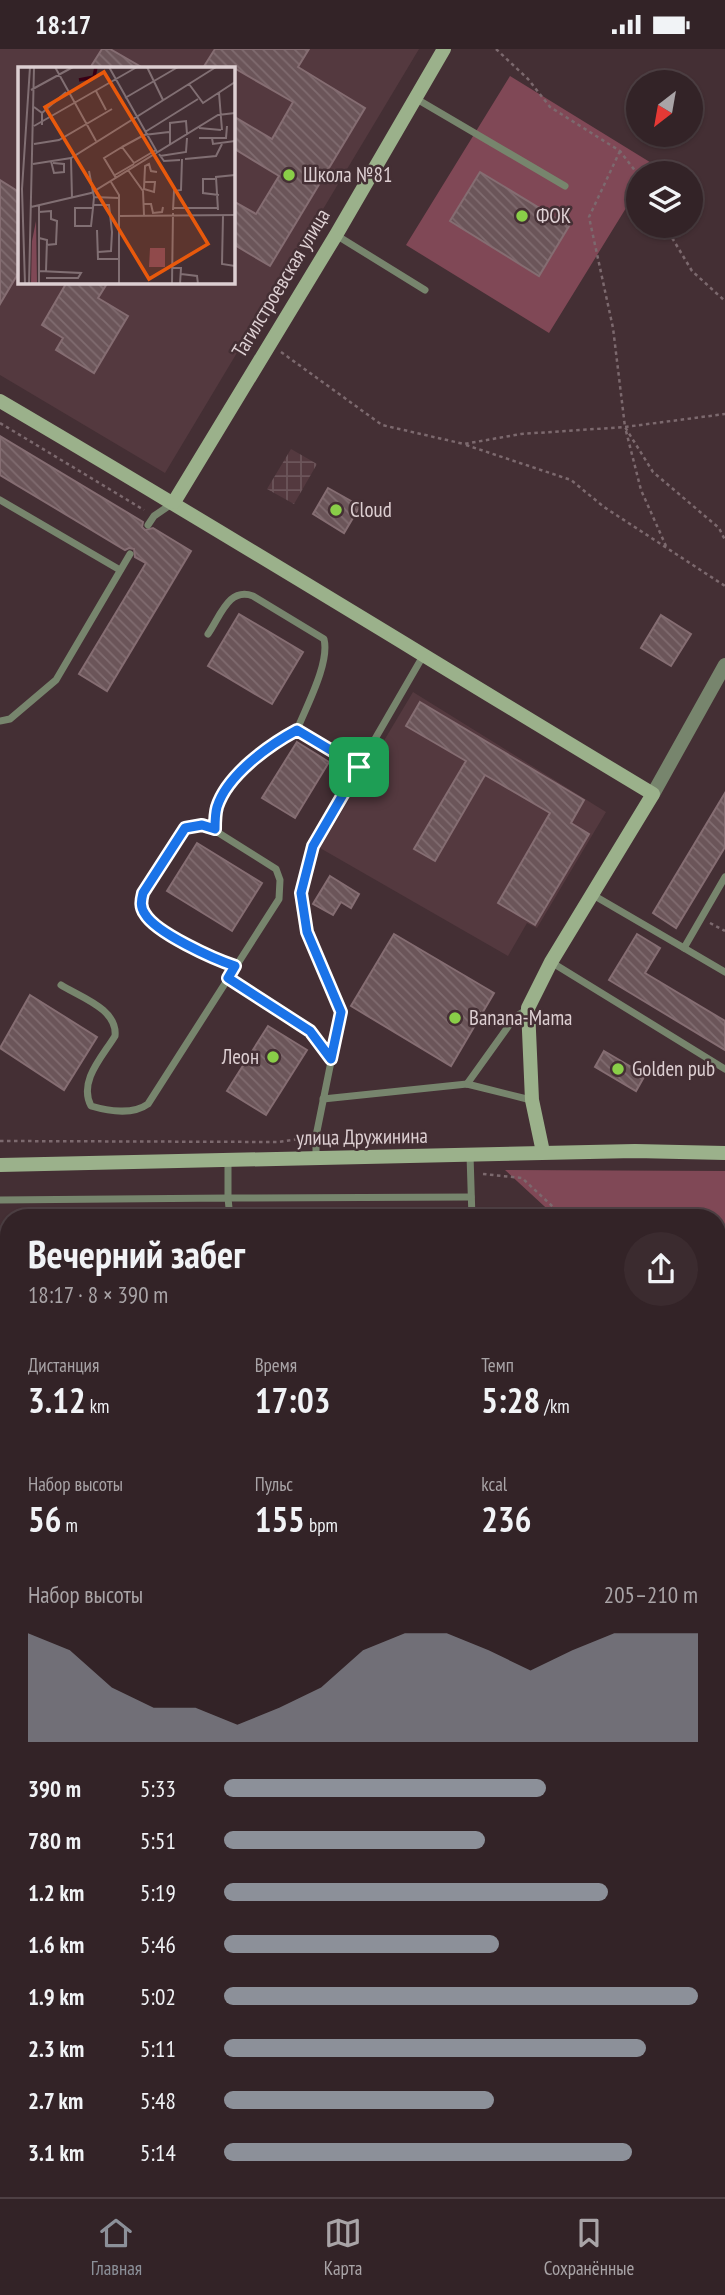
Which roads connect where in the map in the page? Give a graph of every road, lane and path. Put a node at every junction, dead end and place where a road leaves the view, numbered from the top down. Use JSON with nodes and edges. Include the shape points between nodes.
{"nodes":[{"id":1,"x":444,"y":49,"type":"edge"},
{"id":2,"x":496,"y":49,"type":"edge"},
{"id":3,"x":415,"y":98,"type":"junction"},
{"id":4,"x":620,"y":151,"type":"junction"},
{"id":5,"x":628,"y":161,"type":"edge"},
{"id":6,"x":565,"y":186,"type":"dead end"},
{"id":7,"x":336,"y":235,"type":"junction"},
{"id":8,"x":672,"y":238,"type":"edge"},
{"id":9,"x":425,"y":290,"type":"dead end"},
{"id":10,"x":725,"y":301,"type":"edge"},
{"id":11,"x":270,"y":344,"type":"junction"},
{"id":12,"x":0,"y":401,"type":"edge"},
{"id":13,"x":725,"y":414,"type":"edge"},
{"id":14,"x":625,"y":427,"type":"junction"},
{"id":15,"x":464,"y":444,"type":"junction"},
{"id":16,"x":0,"y":500,"type":"edge"},
{"id":17,"x":174,"y":502,"type":"junction"},
{"id":18,"x":148,"y":525,"type":"dead end"},
{"id":19,"x":725,"y":540,"type":"edge"},
{"id":20,"x":666,"y":547,"type":"junction"},
{"id":21,"x":130,"y":554,"type":"dead end"},
{"id":22,"x":120,"y":570,"type":"junction"},
{"id":23,"x":725,"y":586,"type":"edge"},
{"id":24,"x":208,"y":633,"type":"dead end"},
{"id":25,"x":424,"y":656,"type":"junction"},
{"id":26,"x":725,"y":665,"type":"edge"},
{"id":27,"x":0,"y":720,"type":"edge"},
{"id":28,"x":297,"y":730,"type":"junction"},
{"id":29,"x":359,"y":767,"type":"junction"},
{"id":30,"x":653,"y":794,"type":"junction"},
{"id":31,"x":215,"y":829,"type":"junction"},
{"id":32,"x":725,"y":877,"type":"edge"},
{"id":33,"x":593,"y":895,"type":"junction"},
{"id":34,"x":701,"y":918,"type":"junction"},
{"id":35,"x":725,"y":931,"type":"edge"},
{"id":36,"x":684,"y":948,"type":"junction"},
{"id":37,"x":551,"y":962,"type":"junction"},
{"id":38,"x":235,"y":966,"type":"junction"},
{"id":39,"x":725,"y":972,"type":"edge"},
{"id":40,"x":228,"y":978,"type":"junction"},
{"id":41,"x":61,"y":985,"type":"dead end"},
{"id":42,"x":528,"y":1008,"type":"junction"},
{"id":43,"x":331,"y":1059,"type":"junction"},
{"id":44,"x":725,"y":1069,"type":"edge"},
{"id":45,"x":467,"y":1084,"type":"junction"},
{"id":46,"x":323,"y":1099,"type":"junction"},
{"id":47,"x":532,"y":1100,"type":"junction"},
{"id":48,"x":316,"y":1136,"type":"junction"},
{"id":49,"x":0,"y":1141,"type":"edge"},
{"id":50,"x":543,"y":1152,"type":"junction"},
{"id":51,"x":725,"y":1153,"type":"edge"},
{"id":52,"x":470,"y":1155,"type":"junction"},
{"id":53,"x":316,"y":1159,"type":"junction"},
{"id":54,"x":228,"y":1160,"type":"junction"},
{"id":55,"x":0,"y":1165,"type":"edge"},
{"id":56,"x":470,"y":1173,"type":"junction"},
{"id":57,"x":471,"y":1197,"type":"junction"},
{"id":58,"x":228,"y":1198,"type":"junction"},
{"id":59,"x":0,"y":1201,"type":"edge"},
{"id":60,"x":229,"y":1209,"type":"edge"},
{"id":61,"x":472,"y":1209,"type":"edge"},
{"id":62,"x":555,"y":1209,"type":"edge"}],
"edges":[{"from":1,"to":3,"type":"street","name":"Тагилстроевская улица"},
{"from":2,"to":4,"type":"path","via":[[550,107]]},
{"from":3,"to":6,"type":"lane"},
{"from":3,"to":7,"type":"street","name":"Тагилстроевская улица"},
{"from":4,"to":5,"type":"path"},
{"from":4,"to":14,"type":"path","via":[[589,217],[613,328]]},
{"from":7,"to":9,"type":"lane"},
{"from":7,"to":11,"type":"street","name":"Тагилстроевская улица"},
{"from":8,"to":10,"type":"path","via":[[692,271]]},
{"from":11,"to":15,"type":"path","via":[[382,425]]},
{"from":11,"to":17,"type":"street","name":"Тагилстроевская улица"},
{"from":12,"to":17,"type":"street"},
{"from":13,"to":14,"type":"path"},
{"from":14,"to":15,"type":"path","via":[[521,434]]},
{"from":14,"to":19,"type":"path","via":[[653,472],[719,528]]},
{"from":14,"to":20,"type":"path","via":[[641,491]]},
{"from":15,"to":20,"type":"path","via":[[570,480]]},
{"from":16,"to":22,"type":"lane"},
{"from":17,"to":18,"type":"lane"},
{"from":17,"to":25,"type":"street"},
{"from":20,"to":23,"type":"path"},
{"from":21,"to":22,"type":"lane"},
{"from":22,"to":27,"type":"lane","via":[[56,680],[10,719]]},
{"from":24,"to":28,"type":"lane","via":[[233,597],[244,593],[324,639],[324,661]]},
{"from":25,"to":29,"type":"lane"},
{"from":25,"to":30,"type":"street"},
{"from":26,"to":30,"type":"street"},
{"from":28,"to":29,"type":"lane"},
{"from":28,"to":31,"type":"lane","via":[[270,745],[236,778],[217,807]]},
{"from":29,"to":43,"type":"lane","via":[[313,846],[301,893],[307,932],[341,1012]]},
{"from":30,"to":33,"type":"street"},
{"from":31,"to":38,"type":"lane","via":[[276,869],[280,880],[279,899]]},
{"from":31,"to":38,"type":"lane","via":[[202,825],[185,828],[143,893],[141,904],[155,925],[210,958]]},
{"from":32,"to":34,"type":"lane"},
{"from":33,"to":36,"type":"lane"},
{"from":33,"to":37,"type":"street"},
{"from":34,"to":35,"type":"path"},
{"from":34,"to":36,"type":"lane"},
{"from":36,"to":39,"type":"lane"},
{"from":37,"to":42,"type":"street"},
{"from":37,"to":44,"type":"lane"},
{"from":38,"to":40,"type":"lane"},
{"from":40,"to":41,"type":"lane","via":[[148,1104],[134,1110],[91,1106],[87,1097],[90,1076],[116,1029],[104,1010]]},
{"from":40,"to":43,"type":"lane","via":[[310,1031]]},
{"from":42,"to":45,"type":"lane","via":[[515,1017]]},
{"from":42,"to":47,"type":"street"},
{"from":43,"to":46,"type":"lane"},
{"from":45,"to":46,"type":"lane"},
{"from":45,"to":47,"type":"lane"},
{"from":46,"to":48,"type":"lane"},
{"from":47,"to":50,"type":"street"},
{"from":48,"to":49,"type":"path","via":[[278,1142]]},
{"from":48,"to":53,"type":"lane"},
{"from":50,"to":51,"type":"street","name":"улица Дружинина"},
{"from":50,"to":52,"type":"street","name":"улица Дружинина"},
{"from":52,"to":53,"type":"street","name":"улица Дружинина"},
{"from":52,"to":56,"type":"lane"},
{"from":53,"to":54,"type":"street","name":"улица Дружинина"},
{"from":54,"to":55,"type":"street","name":"улица Дружинина"},
{"from":54,"to":58,"type":"lane"},
{"from":56,"to":57,"type":"lane"},
{"from":56,"to":62,"type":"path","via":[[522,1178]]},
{"from":57,"to":58,"type":"lane"},
{"from":57,"to":61,"type":"lane"},
{"from":58,"to":59,"type":"lane"},
{"from":58,"to":60,"type":"lane"}]}
